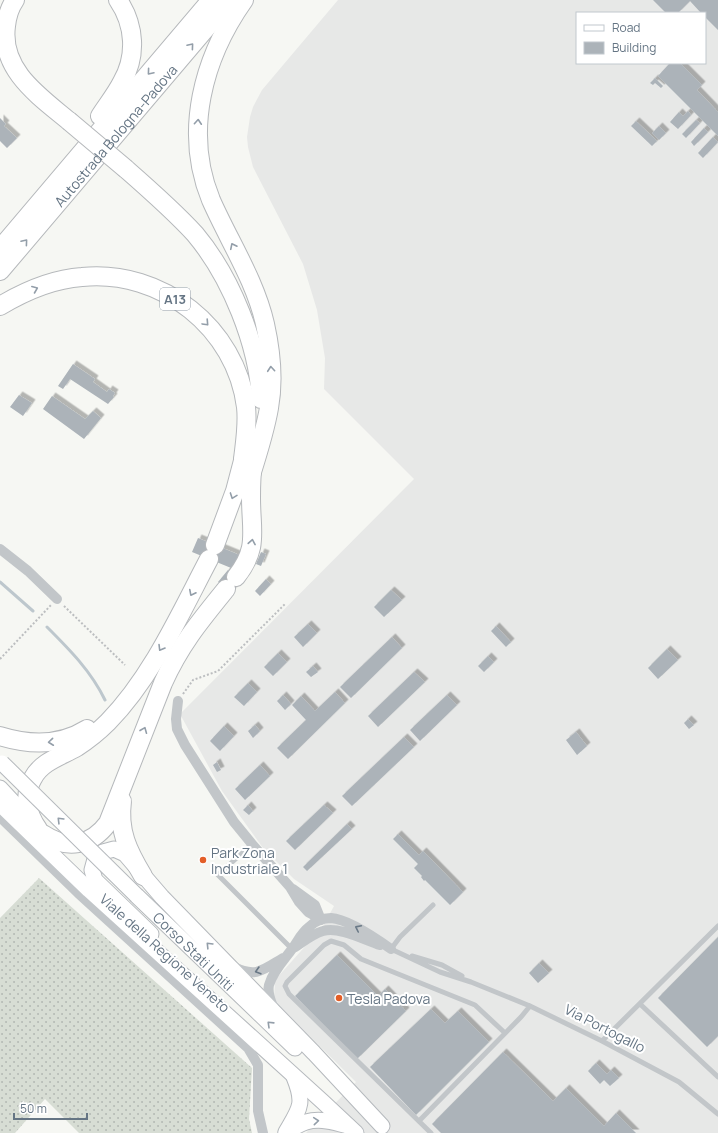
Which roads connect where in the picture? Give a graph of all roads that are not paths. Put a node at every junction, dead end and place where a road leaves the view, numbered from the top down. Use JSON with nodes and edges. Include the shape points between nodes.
{"nodes":[{"id":1,"x":16,"y":0,"type":"edge"},
{"id":2,"x":118,"y":0,"type":"edge"},
{"id":3,"x":211,"y":0,"type":"edge"},
{"id":4,"x":230,"y":0,"type":"edge"},
{"id":5,"x":244,"y":0,"type":"edge"},
{"id":6,"x":37,"y":206,"type":"junction"},
{"id":7,"x":0,"y":249,"type":"edge"},
{"id":8,"x":0,"y":271,"type":"edge"},
{"id":9,"x":0,"y":306,"type":"edge"},
{"id":10,"x":261,"y":400,"type":"junction"},
{"id":11,"x":243,"y":459,"type":"junction"},
{"id":12,"x":251,"y":475,"type":"junction"},
{"id":13,"x":0,"y":549,"type":"edge"},
{"id":14,"x":57,"y":599,"type":"road end"},
{"id":15,"x":148,"y":671,"type":"junction"},
{"id":16,"x":178,"y":701,"type":"road end"},
{"id":17,"x":0,"y":736,"type":"edge"},
{"id":18,"x":1,"y":762,"type":"edge"},
{"id":19,"x":130,"y":767,"type":"junction"},
{"id":20,"x":0,"y":788,"type":"edge"},
{"id":21,"x":1,"y":809,"type":"edge"},
{"id":22,"x":41,"y":831,"type":"junction"},
{"id":23,"x":252,"y":844,"type":"junction"},
{"id":24,"x":144,"y":876,"type":"junction"},
{"id":25,"x":433,"y":905,"type":"dead end"},
{"id":26,"x":321,"y":919,"type":"junction"},
{"id":27,"x":718,"y":926,"type":"edge"},
{"id":28,"x":324,"y":930,"type":"junction"},
{"id":29,"x":151,"y":934,"type":"junction"},
{"id":30,"x":391,"y":949,"type":"junction"},
{"id":31,"x":289,"y":952,"type":"junction"},
{"id":32,"x":227,"y":964,"type":"junction"},
{"id":33,"x":640,"y":1004,"type":"junction"},
{"id":34,"x":530,"y":1006,"type":"junction"},
{"id":35,"x":278,"y":1016,"type":"junction"},
{"id":36,"x":505,"y":1033,"type":"junction"},
{"id":37,"x":602,"y":1041,"type":"junction"},
{"id":38,"x":294,"y":1076,"type":"junction"},
{"id":39,"x":718,"y":1077,"type":"edge"},
{"id":40,"x":323,"y":1102,"type":"junction"},
{"id":41,"x":718,"y":1114,"type":"edge"},
{"id":42,"x":419,"y":1121,"type":"junction"},
{"id":43,"x":352,"y":1129,"type":"edge"},
{"id":44,"x":386,"y":1129,"type":"edge"},
{"id":45,"x":263,"y":1133,"type":"edge"},
{"id":46,"x":431,"y":1133,"type":"edge"}],
"edges":[{"from":1,"to":10,"type":"highway","bridge":true,"via":[[7,18],[4,35],[14,68],[29,86],[165,204],[195,235],[227,282],[242,314],[258,372]]},
{"from":2,"to":6,"type":"highway","via":[[130,23],[133,46],[123,81]]},
{"from":3,"to":6,"type":"highway","name":"Autostrada Bologna-Padova","one_way":true},
{"from":8,"to":4,"type":"highway","name":"Autostrada Bologna-Padova","one_way":true},
{"from":12,"to":5,"type":"highway","one_way":true,"via":[[264,434],[271,394],[267,338],[253,286],[217,212],[205,180],[197,134],[200,103],[212,61],[225,30]]},
{"from":6,"to":7,"type":"highway","name":"Autostrada Bologna-Padova"},
{"from":9,"to":11,"type":"highway","number":"A13","one_way":true,"via":[[40,286],[72,278],[94,276],[134,281],[183,303],[203,319],[214,333],[236,371],[247,419]]},
{"from":10,"to":11,"type":"highway"},
{"from":10,"to":12,"type":"highway","via":[[262,416]]},
{"from":11,"to":15,"type":"highway","one_way":true,"via":[[235,491],[212,552]]},
{"from":19,"to":12,"type":"highway","one_way":true,"via":[[173,661],[201,619],[243,568],[250,552],[253,538]]},
{"from":13,"to":14,"type":"street"},
{"from":15,"to":17,"type":"highway","one_way":true,"via":[[105,717],[78,735],[46,742],[14,741]]},
{"from":15,"to":22,"type":"highway","via":[[124,705],[107,723],[80,746],[46,764],[33,778],[28,791],[27,806],[31,818]]},
{"from":16,"to":23,"type":"street","via":[[177,729],[185,745],[234,822]]},
{"from":44,"to":18,"type":"main road","name":"Corso Stati Uniti","one_way":true,"bridge":true,"via":[[277,1030]]},
{"from":19,"to":22,"type":"highway","via":[[108,823],[98,834],[85,841],[67,844],[56,841]]},
{"from":19,"to":24,"type":"highway","via":[[120,817],[127,846]]},
{"from":20,"to":22,"type":"main road"},
{"from":21,"to":38,"type":"main road","name":"Corso Stati Uniti"},
{"from":21,"to":45,"type":"street","name":"Viale della Regione Veneto","via":[[78,893],[248,1048],[258,1065],[258,1111]]},
{"from":22,"to":29,"type":"main road","via":[[101,891]]},
{"from":23,"to":26,"type":"street","via":[[308,912]]},
{"from":23,"to":31,"type":"lane","via":[[218,875]]},
{"from":24,"to":29,"type":"main road","via":[[125,854],[114,850],[98,855],[93,864],[93,875],[98,884]]},
{"from":32,"to":24,"type":"main road","one_way":true},
{"from":25,"to":30,"type":"lane"},
{"from":26,"to":28,"type":"street"},
{"from":30,"to":26,"type":"street","name":"Via Portogallo","one_way":true,"via":[[344,921]]},
{"from":26,"to":31,"type":"street","via":[[300,935]]},
{"from":27,"to":33,"type":"lane"},
{"from":28,"to":30,"type":"street","name":"Via Portogallo","via":[[344,932]]},
{"from":28,"to":31,"type":"street"},
{"from":29,"to":40,"type":"main road"},
{"from":30,"to":34,"type":"lane","name":"Via Portogallo","via":[[440,972]]},
{"from":31,"to":32,"type":"street","one_way":true,"via":[[264,969],[253,973]]},
{"from":31,"to":35,"type":"street","via":[[271,978],[269,987],[269,998]]},
{"from":32,"to":35,"type":"main road"},
{"from":33,"to":37,"type":"lane"},
{"from":33,"to":39,"type":"lane"},
{"from":34,"to":36,"type":"lane"},
{"from":34,"to":37,"type":"lane","name":"Via Portogallo"},
{"from":35,"to":44,"type":"main road"},
{"from":36,"to":42,"type":"lane"},
{"from":36,"to":42,"type":"lane","via":[[475,1005],[361,958],[339,943],[331,941],[324,944],[294,974],[285,986],[289,994]]},
{"from":37,"to":41,"type":"lane","name":"Via Portogallo","via":[[679,1082]]},
{"from":38,"to":40,"type":"main road","name":"Corso Stati Uniti"},
{"from":38,"to":43,"type":"main road","one_way":true,"via":[[300,1104],[286,1133],[305,1122],[317,1120],[327,1120]]},
{"from":40,"to":43,"type":"main road","name":"Corso Stati Uniti"},
{"from":42,"to":46,"type":"lane"}]}
